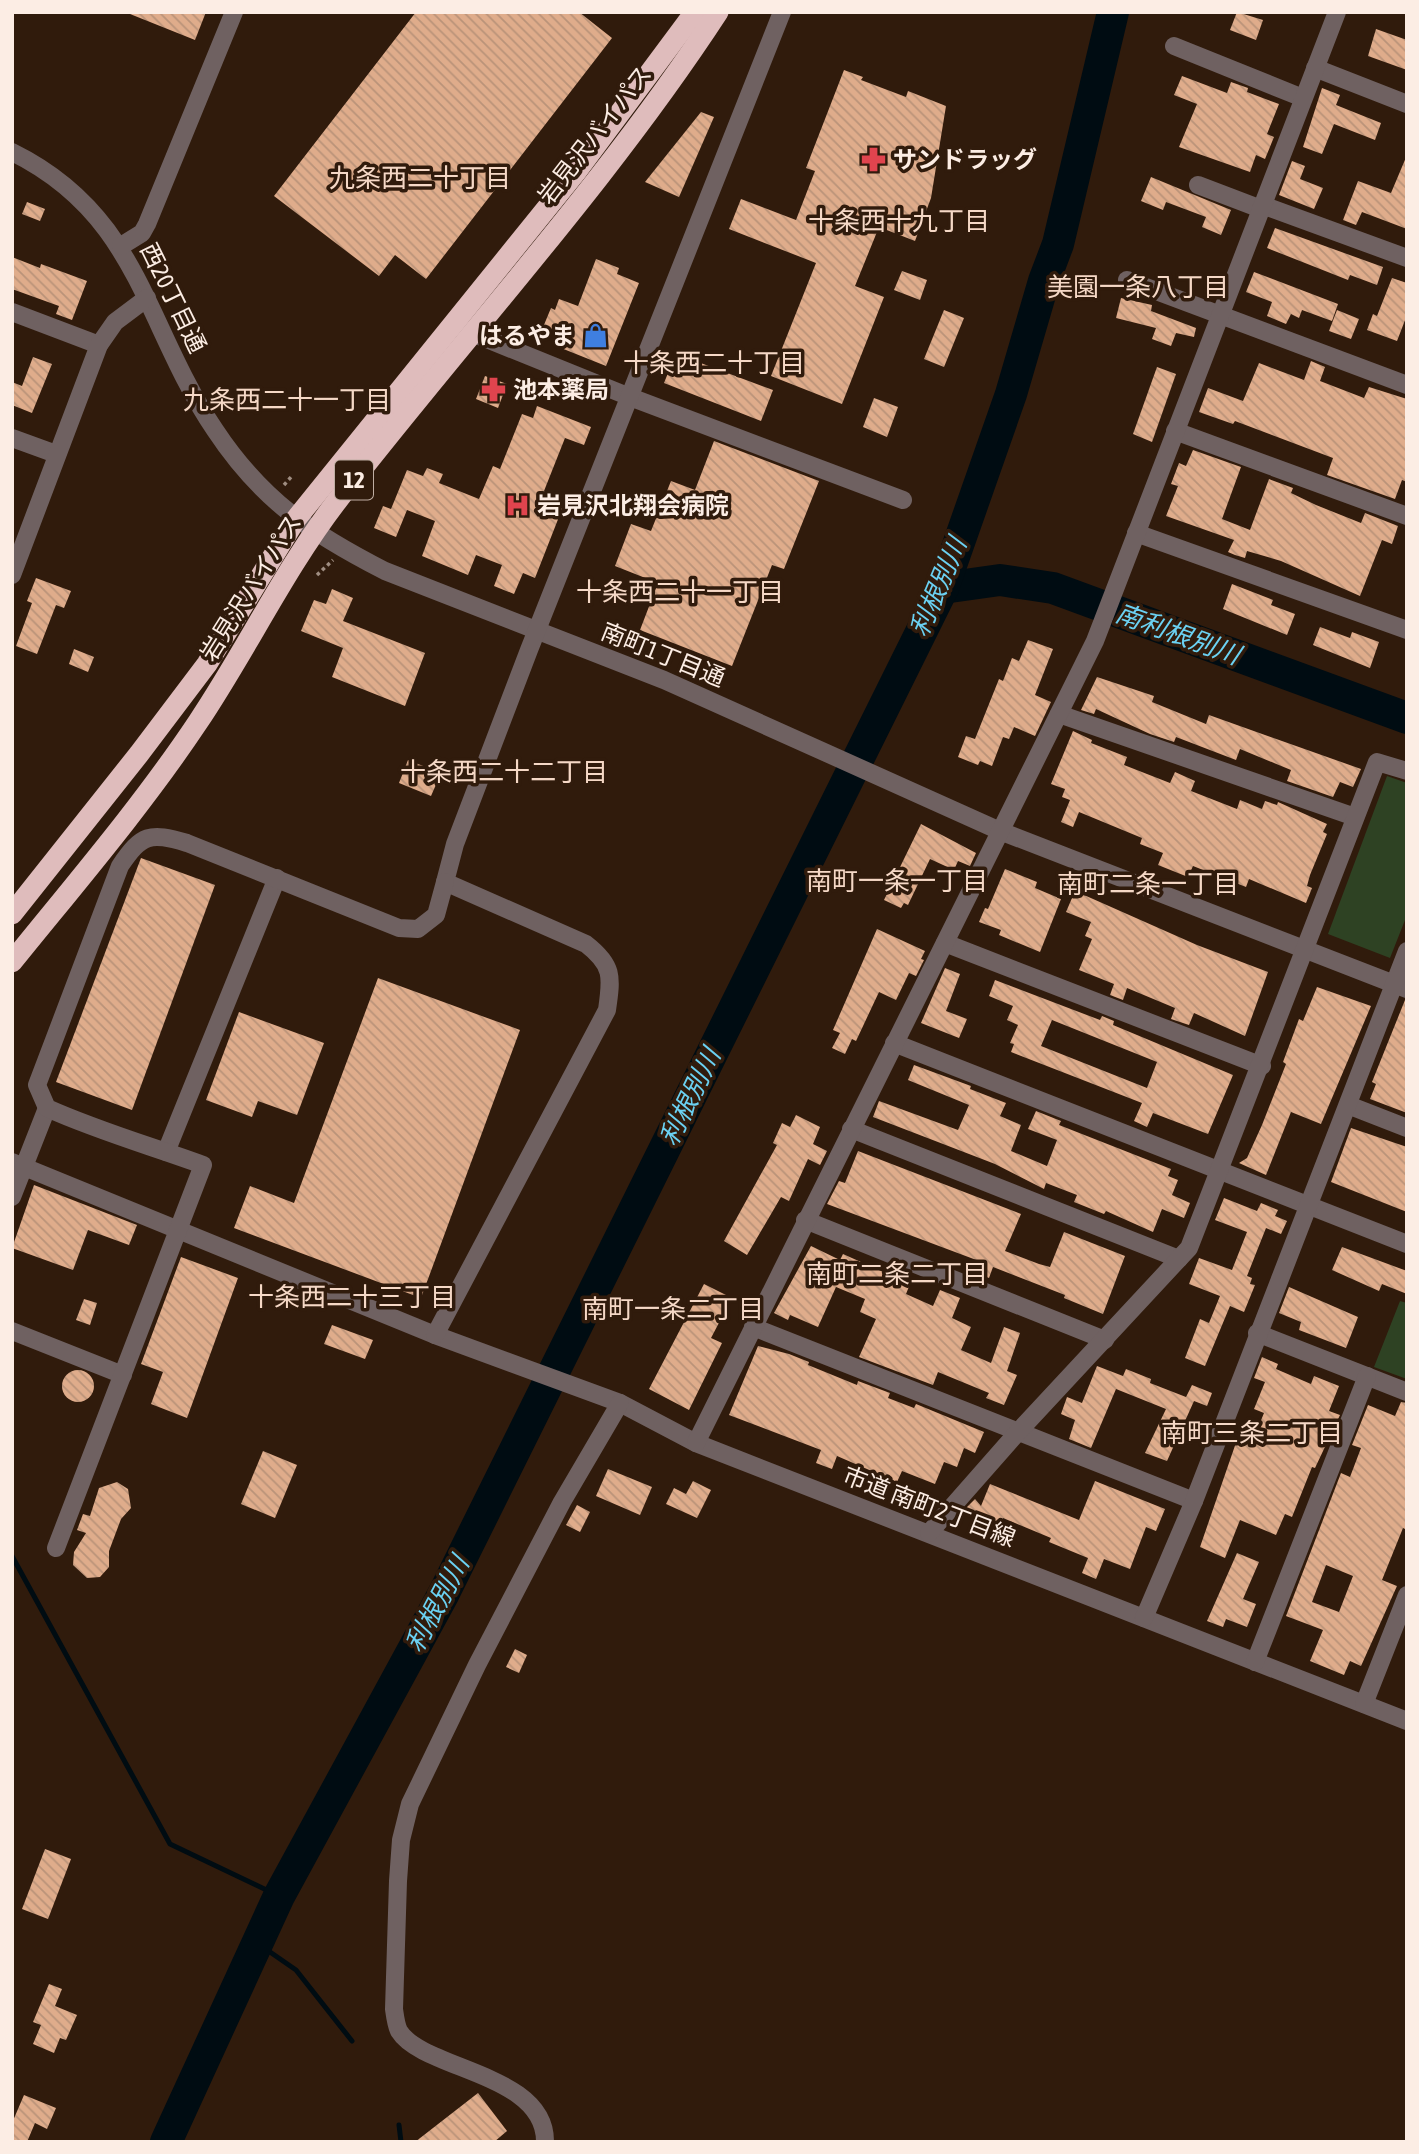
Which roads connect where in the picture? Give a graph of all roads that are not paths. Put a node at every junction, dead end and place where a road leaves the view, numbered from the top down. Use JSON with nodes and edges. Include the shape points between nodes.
{"nodes":[{"id":1,"x":234,"y":12,"type":"edge"},
{"id":2,"x":695,"y":12,"type":"edge"},
{"id":3,"x":718,"y":12,"type":"edge"},
{"id":4,"x":782,"y":12,"type":"edge"},
{"id":5,"x":1337,"y":12,"type":"edge"},
{"id":6,"x":1174,"y":46,"type":"dead end"},
{"id":7,"x":1315,"y":68,"type":"junction"},
{"id":8,"x":1303,"y":98,"type":"junction"},
{"id":9,"x":1407,"y":104,"type":"edge"},
{"id":10,"x":12,"y":152,"type":"edge"},
{"id":11,"x":1198,"y":185,"type":"dead end"},
{"id":12,"x":1262,"y":207,"type":"junction"},
{"id":13,"x":121,"y":246,"type":"junction"},
{"id":14,"x":1407,"y":258,"type":"edge"},
{"id":15,"x":1127,"y":280,"type":"dead end"},
{"id":16,"x":146,"y":298,"type":"junction"},
{"id":17,"x":12,"y":312,"type":"edge"},
{"id":18,"x":1219,"y":316,"type":"junction"},
{"id":19,"x":462,"y":329,"type":"junction"},
{"id":20,"x":99,"y":345,"type":"junction"},
{"id":21,"x":1405,"y":379,"type":"edge"},
{"id":22,"x":629,"y":397,"type":"junction"},
{"id":23,"x":1175,"y":432,"type":"junction"},
{"id":24,"x":12,"y":438,"type":"edge"},
{"id":25,"x":56,"y":454,"type":"junction"},
{"id":26,"x":903,"y":500,"type":"dead end"},
{"id":27,"x":1407,"y":516,"type":"edge"},
{"id":28,"x":296,"y":519,"type":"junction"},
{"id":29,"x":315,"y":531,"type":"junction"},
{"id":30,"x":1136,"y":533,"type":"junction"},
{"id":31,"x":13,"y":571,"type":"edge"},
{"id":32,"x":1407,"y":630,"type":"edge"},
{"id":33,"x":536,"y":631,"type":"junction"},
{"id":34,"x":1059,"y":714,"type":"junction"},
{"id":35,"x":1407,"y":771,"type":"edge"},
{"id":36,"x":1355,"y":817,"type":"junction"},
{"id":37,"x":1000,"y":831,"type":"junction"},
{"id":38,"x":277,"y":878,"type":"junction"},
{"id":39,"x":445,"y":882,"type":"junction"},
{"id":40,"x":12,"y":914,"type":"edge"},
{"id":41,"x":945,"y":943,"type":"junction"},
{"id":42,"x":1306,"y":950,"type":"junction"},
{"id":43,"x":1407,"y":951,"type":"edge"},
{"id":44,"x":12,"y":962,"type":"edge"},
{"id":45,"x":1401,"y":987,"type":"edge"},
{"id":46,"x":894,"y":1043,"type":"junction"},
{"id":47,"x":1262,"y":1066,"type":"junction"},
{"id":48,"x":1348,"y":1105,"type":"junction"},
{"id":49,"x":47,"y":1108,"type":"junction"},
{"id":50,"x":1407,"y":1128,"type":"edge"},
{"id":51,"x":851,"y":1129,"type":"junction"},
{"id":52,"x":166,"y":1152,"type":"junction"},
{"id":53,"x":18,"y":1164,"type":"edge"},
{"id":54,"x":1221,"y":1171,"type":"junction"},
{"id":55,"x":12,"y":1197,"type":"edge"},
{"id":56,"x":1308,"y":1206,"type":"junction"},
{"id":57,"x":805,"y":1220,"type":"junction"},
{"id":58,"x":179,"y":1228,"type":"junction"},
{"id":59,"x":1407,"y":1244,"type":"edge"},
{"id":60,"x":1180,"y":1259,"type":"junction"},
{"id":61,"x":753,"y":1327,"type":"junction"},
{"id":62,"x":12,"y":1331,"type":"edge"},
{"id":63,"x":1257,"y":1333,"type":"junction"},
{"id":64,"x":435,"y":1335,"type":"junction"},
{"id":65,"x":1105,"y":1340,"type":"junction"},
{"id":66,"x":123,"y":1375,"type":"junction"},
{"id":67,"x":1367,"y":1376,"type":"junction"},
{"id":68,"x":1407,"y":1392,"type":"edge"},
{"id":69,"x":615,"y":1401,"type":"junction"},
{"id":70,"x":1017,"y":1433,"type":"junction"},
{"id":71,"x":695,"y":1443,"type":"junction"},
{"id":72,"x":1194,"y":1501,"type":"junction"},
{"id":73,"x":929,"y":1533,"type":"junction"},
{"id":74,"x":56,"y":1548,"type":"dead end"},
{"id":75,"x":1407,"y":1595,"type":"edge"},
{"id":76,"x":1144,"y":1618,"type":"junction"},
{"id":77,"x":1255,"y":1662,"type":"junction"},
{"id":78,"x":1364,"y":1704,"type":"junction"},
{"id":79,"x":1407,"y":1721,"type":"edge"},
{"id":80,"x":545,"y":2142,"type":"edge"}],
"edges":[{"from":1,"to":13,"type":"street","via":[[148,224]]},
{"from":2,"to":19,"type":"highway","name":"岩見沢バイパス","number":"12"},
{"from":3,"to":19,"type":"highway","name":"岩見沢バイパス","number":"12","via":[[598,175]]},
{"from":4,"to":22,"type":"street"},
{"from":5,"to":7,"type":"street"},
{"from":6,"to":8,"type":"street"},
{"from":7,"to":8,"type":"street"},
{"from":7,"to":9,"type":"street"},
{"from":8,"to":12,"type":"street"},
{"from":10,"to":13,"type":"street","name":"西20丁目通","via":[[67,186]]},
{"from":11,"to":12,"type":"street"},
{"from":12,"to":14,"type":"street"},
{"from":12,"to":18,"type":"street"},
{"from":13,"to":16,"type":"street","name":"西20丁目通"},
{"from":15,"to":18,"type":"street"},
{"from":16,"to":20,"type":"street","via":[[115,322]]},
{"from":16,"to":28,"type":"street","name":"西20丁目通","via":[[216,432],[271,500]]},
{"from":17,"to":20,"type":"street"},
{"from":18,"to":21,"type":"street"},
{"from":18,"to":23,"type":"street"},
{"from":19,"to":22,"type":"street"},
{"from":19,"to":28,"type":"highway","name":"岩見沢バイパス","number":"12"},
{"from":19,"to":29,"type":"highway","name":"岩見沢バイパス","number":"12"},
{"from":20,"to":25,"type":"street"},
{"from":22,"to":26,"type":"street"},
{"from":22,"to":33,"type":"street"},
{"from":23,"to":27,"type":"street"},
{"from":23,"to":30,"type":"street"},
{"from":24,"to":25,"type":"street"},
{"from":25,"to":31,"type":"street"},
{"from":28,"to":29,"type":"street","name":"西20丁目通"},
{"from":28,"to":40,"type":"highway","name":"岩見沢バイパス","number":"12","via":[[207,664]]},
{"from":29,"to":33,"type":"street","name":"南町1丁目通","via":[[385,571]]},
{"from":29,"to":44,"type":"highway","name":"岩見沢バイパス","number":"12","via":[[293,560],[197,723]]},
{"from":30,"to":32,"type":"street"},
{"from":30,"to":34,"type":"street","via":[[1095,640]]},
{"from":33,"to":37,"type":"street","name":"南町1丁目通","via":[[787,733]]},
{"from":33,"to":39,"type":"street","via":[[455,844]]},
{"from":34,"to":36,"type":"street"},
{"from":34,"to":37,"type":"street"},
{"from":35,"to":36,"type":"street","via":[[1377,762]]},
{"from":36,"to":42,"type":"street"},
{"from":37,"to":41,"type":"street"},
{"from":37,"to":42,"type":"street","name":"南町1丁目通"},
{"from":38,"to":39,"type":"street","via":[[399,928],[418,929],[436,915]]},
{"from":38,"to":49,"type":"street","via":[[159,835],[136,844],[120,866],[37,1085]]},
{"from":38,"to":52,"type":"street"},
{"from":39,"to":64,"type":"street","via":[[586,944],[604,958],[611,984],[607,1010]]},
{"from":41,"to":46,"type":"street"},
{"from":41,"to":47,"type":"street"},
{"from":42,"to":45,"type":"street","name":"南町1丁目通"},
{"from":42,"to":47,"type":"street"},
{"from":43,"to":45,"type":"street"},
{"from":45,"to":48,"type":"street"},
{"from":46,"to":51,"type":"street"},
{"from":46,"to":54,"type":"street"},
{"from":47,"to":54,"type":"street"},
{"from":48,"to":50,"type":"street"},
{"from":48,"to":56,"type":"street"},
{"from":49,"to":52,"type":"street"},
{"from":49,"to":53,"type":"street"},
{"from":51,"to":57,"type":"street"},
{"from":51,"to":60,"type":"street"},
{"from":52,"to":58,"type":"street","via":[[203,1165]]},
{"from":53,"to":55,"type":"street"},
{"from":53,"to":58,"type":"street","name":"市道 南町2丁目線"},
{"from":54,"to":56,"type":"street"},
{"from":54,"to":60,"type":"street","via":[[1189,1248]]},
{"from":56,"to":59,"type":"street"},
{"from":56,"to":63,"type":"street"},
{"from":57,"to":61,"type":"street"},
{"from":57,"to":65,"type":"street"},
{"from":58,"to":64,"type":"street","name":"市道 南町2丁目線"},
{"from":58,"to":66,"type":"street"},
{"from":60,"to":65,"type":"street"},
{"from":61,"to":70,"type":"street"},
{"from":61,"to":71,"type":"street"},
{"from":62,"to":66,"type":"street"},
{"from":63,"to":67,"type":"street"},
{"from":63,"to":72,"type":"street"},
{"from":64,"to":69,"type":"street","name":"市道 南町2丁目線"},
{"from":65,"to":70,"type":"street"},
{"from":66,"to":74,"type":"street"},
{"from":67,"to":68,"type":"street"},
{"from":67,"to":77,"type":"street"},
{"from":69,"to":71,"type":"street","name":"市道 南町2丁目線"},
{"from":69,"to":80,"type":"street","via":[[471,1676],[410,1804],[401,1840],[394,2009],[400,2031],[415,2045],[519,2095],[545,2131]]},
{"from":70,"to":72,"type":"street"},
{"from":70,"to":73,"type":"street"},
{"from":71,"to":73,"type":"street","name":"市道 南町2丁目線"},
{"from":72,"to":76,"type":"street"},
{"from":73,"to":76,"type":"street","name":"市道 南町2丁目線"},
{"from":75,"to":78,"type":"street"},
{"from":76,"to":77,"type":"street","name":"市道 南町2丁目線"},
{"from":77,"to":78,"type":"street","name":"市道 南町2丁目線"},
{"from":78,"to":79,"type":"street","name":"市道 南町2丁目線"}]}
